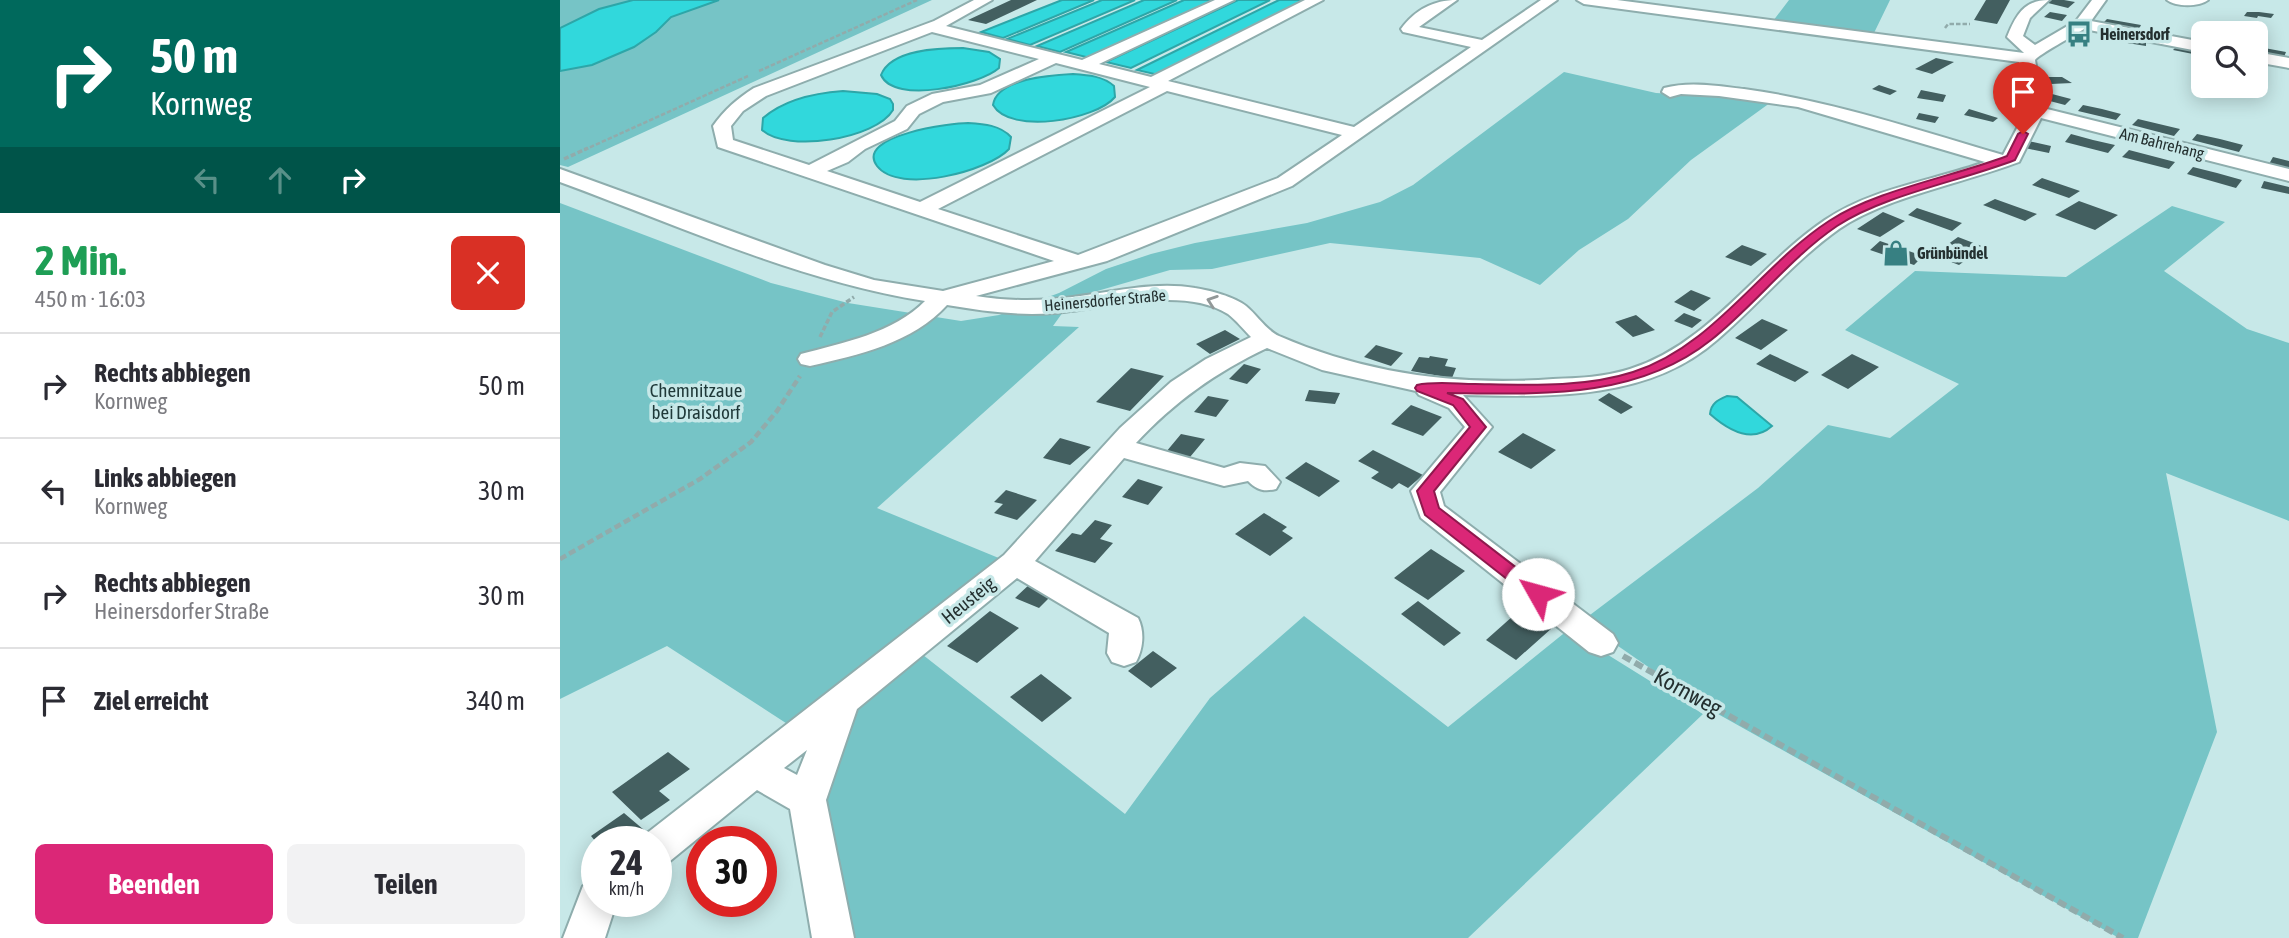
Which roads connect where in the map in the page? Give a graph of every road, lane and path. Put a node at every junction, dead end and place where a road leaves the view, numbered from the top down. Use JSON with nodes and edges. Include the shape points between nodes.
{"nodes":[{"id":1,"x":918,"y":0,"type":"edge"},
{"id":2,"x":985,"y":0,"type":"edge"},
{"id":3,"x":1227,"y":0,"type":"edge"},
{"id":4,"x":1315,"y":0,"type":"edge"},
{"id":5,"x":1450,"y":0,"type":"edge"},
{"id":6,"x":1550,"y":0,"type":"edge"},
{"id":7,"x":1584,"y":0,"type":"edge"},
{"id":8,"x":2042,"y":0,"type":"edge"},
{"id":9,"x":2099,"y":0,"type":"edge"},
{"id":10,"x":2174,"y":0,"type":"edge"},
{"id":11,"x":2201,"y":0,"type":"edge"},
{"id":12,"x":1764,"y":8,"type":"dead end"},
{"id":13,"x":1751,"y":23,"type":"junction"},
{"id":14,"x":1970,"y":24,"type":"dead end"},
{"id":15,"x":2081,"y":24,"type":"junction"},
{"id":16,"x":930,"y":27,"type":"junction"},
{"id":17,"x":1945,"y":28,"type":"dead end"},
{"id":18,"x":1485,"y":45,"type":"junction"},
{"id":19,"x":2191,"y":45,"type":"edge"},
{"id":20,"x":2031,"y":54,"type":"junction"},
{"id":21,"x":1054,"y":58,"type":"junction"},
{"id":22,"x":2268,"y":59,"type":"edge"},
{"id":23,"x":2289,"y":63,"type":"edge"},
{"id":24,"x":1084,"y":65,"type":"junction"},
{"id":25,"x":816,"y":71,"type":"junction"},
{"id":26,"x":846,"y":80,"type":"dead end"},
{"id":27,"x":1159,"y":84,"type":"junction"},
{"id":28,"x":1670,"y":92,"type":"dead end"},
{"id":29,"x":2035,"y":111,"type":"junction"},
{"id":30,"x":1357,"y":133,"type":"junction"},
{"id":31,"x":560,"y":161,"type":"edge"},
{"id":32,"x":2003,"y":161,"type":"junction"},
{"id":33,"x":809,"y":172,"type":"junction"},
{"id":34,"x":560,"y":175,"type":"edge"},
{"id":35,"x":2289,"y":175,"type":"edge"},
{"id":36,"x":920,"y":210,"type":"junction"},
{"id":37,"x":1077,"y":262,"type":"junction"},
{"id":38,"x":872,"y":285,"type":"junction"},
{"id":39,"x":942,"y":298,"type":"junction"},
{"id":40,"x":1266,"y":339,"type":"junction"},
{"id":41,"x":810,"y":359,"type":"junction"},
{"id":42,"x":1420,"y":386,"type":"junction"},
{"id":43,"x":1118,"y":447,"type":"junction"},
{"id":44,"x":1266,"y":482,"type":"dead end"},
{"id":45,"x":560,"y":559,"type":"edge"},
{"id":46,"x":1015,"y":563,"type":"junction"},
{"id":47,"x":1601,"y":643,"type":"joint"},
{"id":48,"x":1124,"y":653,"type":"dead end"},
{"id":49,"x":842,"y":701,"type":"junction"},
{"id":50,"x":753,"y":772,"type":"junction"},
{"id":51,"x":807,"y":800,"type":"junction"},
{"id":52,"x":672,"y":836,"type":"edge"},
{"id":53,"x":591,"y":917,"type":"edge"},
{"id":54,"x":584,"y":938,"type":"edge"},
{"id":55,"x":833,"y":938,"type":"edge"},
{"id":56,"x":2123,"y":938,"type":"edge"}],
"edges":[{"from":1,"to":31,"type":"path"},
{"from":2,"to":16,"type":"street"},
{"from":3,"to":24,"type":"street"},
{"from":4,"to":27,"type":"street"},
{"from":5,"to":18,"type":"street","via":[[1420,16],[1408,29]]},
{"from":6,"to":18,"type":"street"},
{"from":7,"to":13,"type":"street"},
{"from":8,"to":20,"type":"street","via":[[2023,16],[2015,37]]},
{"from":9,"to":15,"type":"street"},
{"from":10,"to":11,"type":"street"},
{"from":12,"to":13,"type":"street"},
{"from":13,"to":20,"type":"street"},
{"from":14,"to":17,"type":"path"},
{"from":15,"to":19,"type":"street"},
{"from":15,"to":20,"type":"street"},
{"from":16,"to":21,"type":"street"},
{"from":16,"to":25,"type":"street"},
{"from":18,"to":30,"type":"street"},
{"from":20,"to":29,"type":"street"},
{"from":21,"to":24,"type":"street"},
{"from":21,"to":33,"type":"street","via":[[985,89],[938,98],[913,110],[901,125]]},
{"from":22,"to":23,"type":"street"},
{"from":24,"to":27,"type":"street"},
{"from":25,"to":26,"type":"street"},
{"from":25,"to":33,"type":"street","via":[[760,92],[737,107],[722,126],[724,143]]},
{"from":27,"to":30,"type":"street"},
{"from":27,"to":36,"type":"street"},
{"from":28,"to":32,"type":"street","via":[[1719,90],[1800,102]]},
{"from":29,"to":32,"type":"street","via":[[2012,158]]},
{"from":29,"to":35,"type":"street","name":"Am Bahrehang"},
{"from":30,"to":37,"type":"street","via":[[1285,182]]},
{"from":32,"to":42,"type":"street","name":"Heinersdorfer Straße","via":[[1869,204],[1833,224],[1707,337],[1678,357],[1638,375],[1597,384],[1528,389]]},
{"from":33,"to":36,"type":"street"},
{"from":34,"to":38,"type":"street","name":"Heinersdorfer Straße","via":[[817,271]]},
{"from":36,"to":37,"type":"street"},
{"from":37,"to":39,"type":"street"},
{"from":38,"to":39,"type":"street","name":"Heinersdorfer Straße"},
{"from":38,"to":41,"type":"path","via":[[831,312]]},
{"from":40,"to":39,"type":"street","name":"Heinersdorfer Straße","one_way":true,"via":[[1236,309],[1193,294],[1144,294],[1053,306],[996,306]]},
{"from":39,"to":41,"type":"street","via":[[935,307],[881,339]]},
{"from":40,"to":42,"type":"street","name":"Heinersdorfer Straße","via":[[1331,365]]},
{"from":40,"to":43,"type":"street","name":"Heusteig","via":[[1183,386]]},
{"from":41,"to":45,"type":"path","via":[[751,442],[700,479]]},
{"from":42,"to":47,"type":"street","via":[[1458,402],[1479,427],[1425,491],[1431,511]]},
{"from":43,"to":44,"type":"street","via":[[1224,477],[1255,472]]},
{"from":43,"to":46,"type":"street","name":"Heusteig"},
{"from":46,"to":48,"type":"street","via":[[1126,627]]},
{"from":46,"to":49,"type":"street","name":"Heusteig"},
{"from":47,"to":56,"type":"path","name":"Kornweg"},
{"from":49,"to":50,"type":"street","name":"Heusteig"},
{"from":49,"to":51,"type":"street"},
{"from":50,"to":51,"type":"street"},
{"from":50,"to":52,"type":"street","name":"Heusteig"},
{"from":51,"to":55,"type":"street"},
{"from":53,"to":54,"type":"street"}]}
